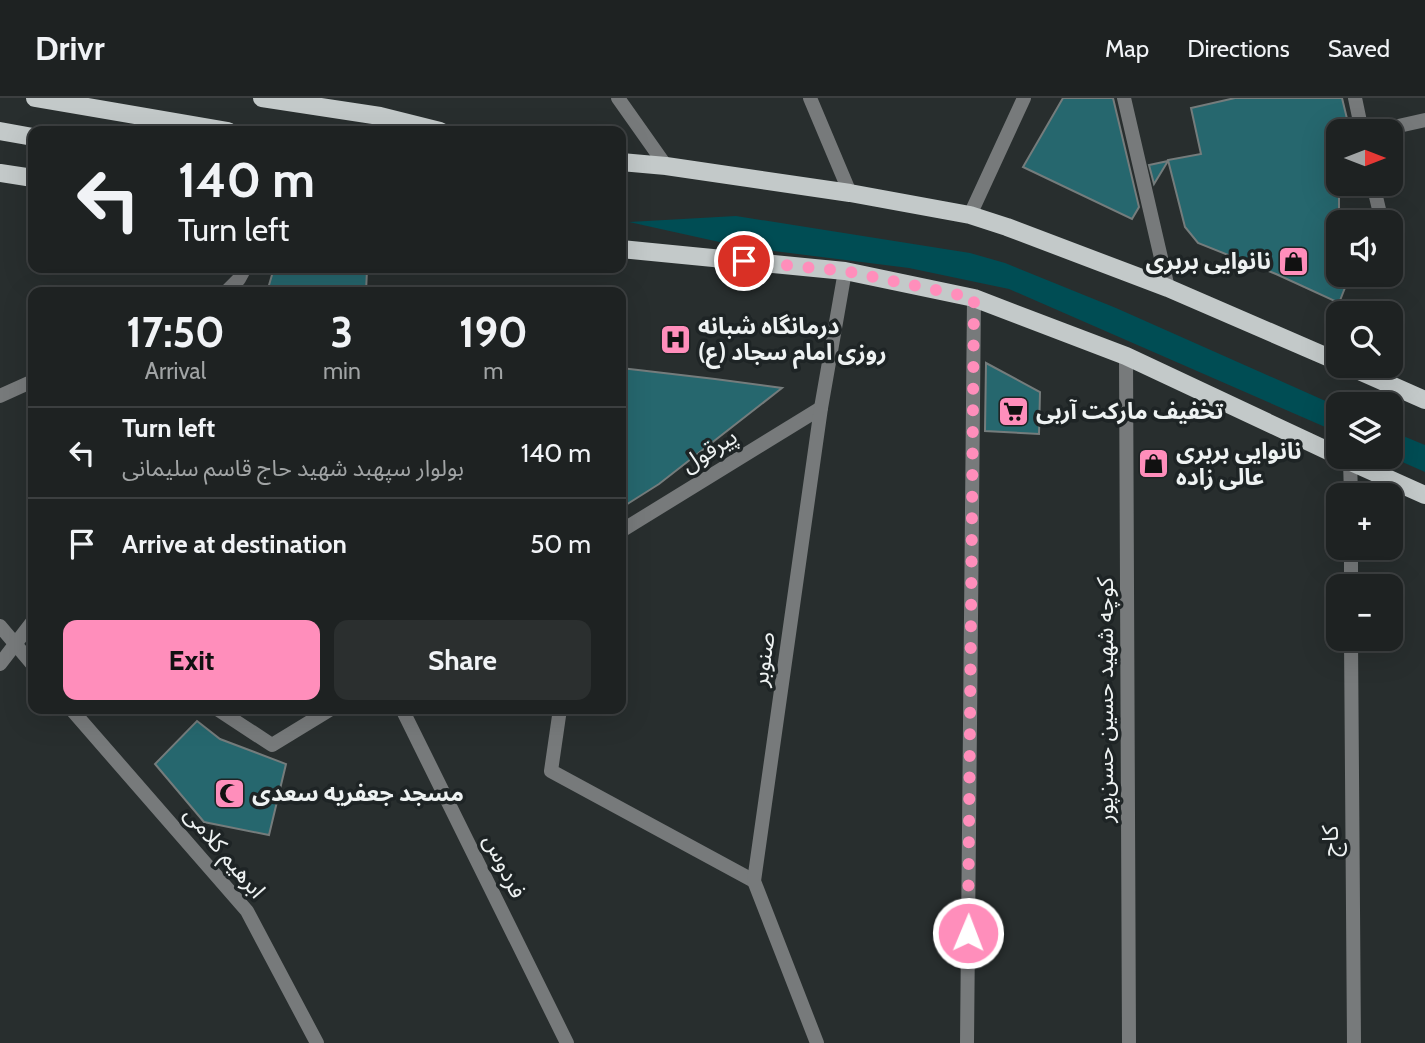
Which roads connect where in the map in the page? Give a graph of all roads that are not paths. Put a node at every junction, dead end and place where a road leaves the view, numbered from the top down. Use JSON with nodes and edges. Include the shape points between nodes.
{"nodes":[{"id":1,"x":35,"y":98,"type":"edge"},
{"id":2,"x":262,"y":98,"type":"edge"},
{"id":3,"x":618,"y":98,"type":"edge"},
{"id":4,"x":810,"y":98,"type":"edge"},
{"id":5,"x":1024,"y":98,"type":"edge"},
{"id":6,"x":1124,"y":98,"type":"edge"},
{"id":7,"x":1355,"y":98,"type":"edge"},
{"id":8,"x":1359,"y":119,"type":"edge"},
{"id":9,"x":1425,"y":120,"type":"edge"},
{"id":10,"x":1404,"y":125,"type":"edge"},
{"id":11,"x":199,"y":126,"type":"edge"},
{"id":12,"x":420,"y":126,"type":"edge"},
{"id":13,"x":0,"y":131,"type":"edge"},
{"id":14,"x":28,"y":135,"type":"edge"},
{"id":15,"x":626,"y":162,"type":"edge"},
{"id":16,"x":666,"y":166,"type":"junction"},
{"id":17,"x":0,"y":173,"type":"edge"},
{"id":18,"x":28,"y":177,"type":"edge"},
{"id":19,"x":850,"y":193,"type":"junction"},
{"id":20,"x":970,"y":215,"type":"junction"},
{"id":21,"x":626,"y":249,"type":"edge"},
{"id":22,"x":845,"y":271,"type":"junction"},
{"id":23,"x":242,"y":273,"type":"edge"},
{"id":24,"x":231,"y":287,"type":"edge"},
{"id":25,"x":1168,"y":288,"type":"junction"},
{"id":26,"x":974,"y":298,"type":"junction"},
{"id":27,"x":1126,"y":356,"type":"junction"},
{"id":28,"x":1326,"y":356,"type":"edge"},
{"id":29,"x":1375,"y":378,"type":"edge"},
{"id":30,"x":28,"y":383,"type":"edge"},
{"id":31,"x":0,"y":396,"type":"edge"},
{"id":32,"x":1425,"y":400,"type":"edge"},
{"id":33,"x":821,"y":408,"type":"junction"},
{"id":34,"x":1326,"y":450,"type":"edge"},
{"id":35,"x":1367,"y":469,"type":"edge"},
{"id":36,"x":1425,"y":495,"type":"edge"},
{"id":37,"x":626,"y":528,"type":"edge"},
{"id":38,"x":0,"y":626,"type":"edge"},
{"id":39,"x":28,"y":627,"type":"edge"},
{"id":40,"x":15,"y":644,"type":"junction"},
{"id":41,"x":1351,"y":651,"type":"edge"},
{"id":42,"x":28,"y":659,"type":"edge"},
{"id":43,"x":0,"y":664,"type":"edge"},
{"id":44,"x":75,"y":714,"type":"edge"},
{"id":45,"x":225,"y":714,"type":"edge"},
{"id":46,"x":323,"y":714,"type":"edge"},
{"id":47,"x":404,"y":714,"type":"edge"},
{"id":48,"x":559,"y":714,"type":"edge"},
{"id":49,"x":754,"y":881,"type":"junction"},
{"id":50,"x":317,"y":1043,"type":"edge"},
{"id":51,"x":567,"y":1043,"type":"edge"},
{"id":52,"x":817,"y":1043,"type":"edge"},
{"id":53,"x":967,"y":1043,"type":"edge"},
{"id":54,"x":1129,"y":1043,"type":"edge"},
{"id":55,"x":1354,"y":1043,"type":"edge"}],
"edges":[{"from":1,"to":11,"type":"main road"},
{"from":2,"to":12,"type":"main road"},
{"from":3,"to":16,"type":"street"},
{"from":4,"to":19,"type":"street"},
{"from":5,"to":20,"type":"street"},
{"from":6,"to":25,"type":"street"},
{"from":7,"to":8,"type":"street"},
{"from":9,"to":10,"type":"street"},
{"from":13,"to":14,"type":"main road"},
{"from":15,"to":16,"type":"main road"},
{"from":16,"to":19,"type":"main road"},
{"from":17,"to":18,"type":"main road"},
{"from":19,"to":20,"type":"main road"},
{"from":20,"to":25,"type":"main road"},
{"from":21,"to":22,"type":"main road"},
{"from":22,"to":26,"type":"main road"},
{"from":22,"to":33,"type":"street","name":"صنوبر"},
{"from":23,"to":24,"type":"street"},
{"from":25,"to":28,"type":"main road"},
{"from":26,"to":27,"type":"main road"},
{"from":26,"to":53,"type":"street"},
{"from":27,"to":34,"type":"main road"},
{"from":27,"to":54,"type":"street","name":"کوچه شهید حسین حسن‌پور"},
{"from":29,"to":32,"type":"main road"},
{"from":30,"to":31,"type":"street"},
{"from":33,"to":37,"type":"street","name":"پیرقول"},
{"from":33,"to":49,"type":"street","name":"صنوبر"},
{"from":35,"to":36,"type":"main road"},
{"from":38,"to":40,"type":"street"},
{"from":39,"to":40,"type":"street"},
{"from":40,"to":42,"type":"street"},
{"from":40,"to":43,"type":"street"},
{"from":41,"to":55,"type":"street","name":"کاج"},
{"from":44,"to":50,"type":"street","name":"ابرهیم کلامی","via":[[247,911]]},
{"from":45,"to":46,"type":"street","via":[[272,744]]},
{"from":47,"to":51,"type":"street","name":"فردوس"},
{"from":48,"to":49,"type":"street","via":[[551,771]]},
{"from":49,"to":52,"type":"street","name":"صنوبر"}]}
